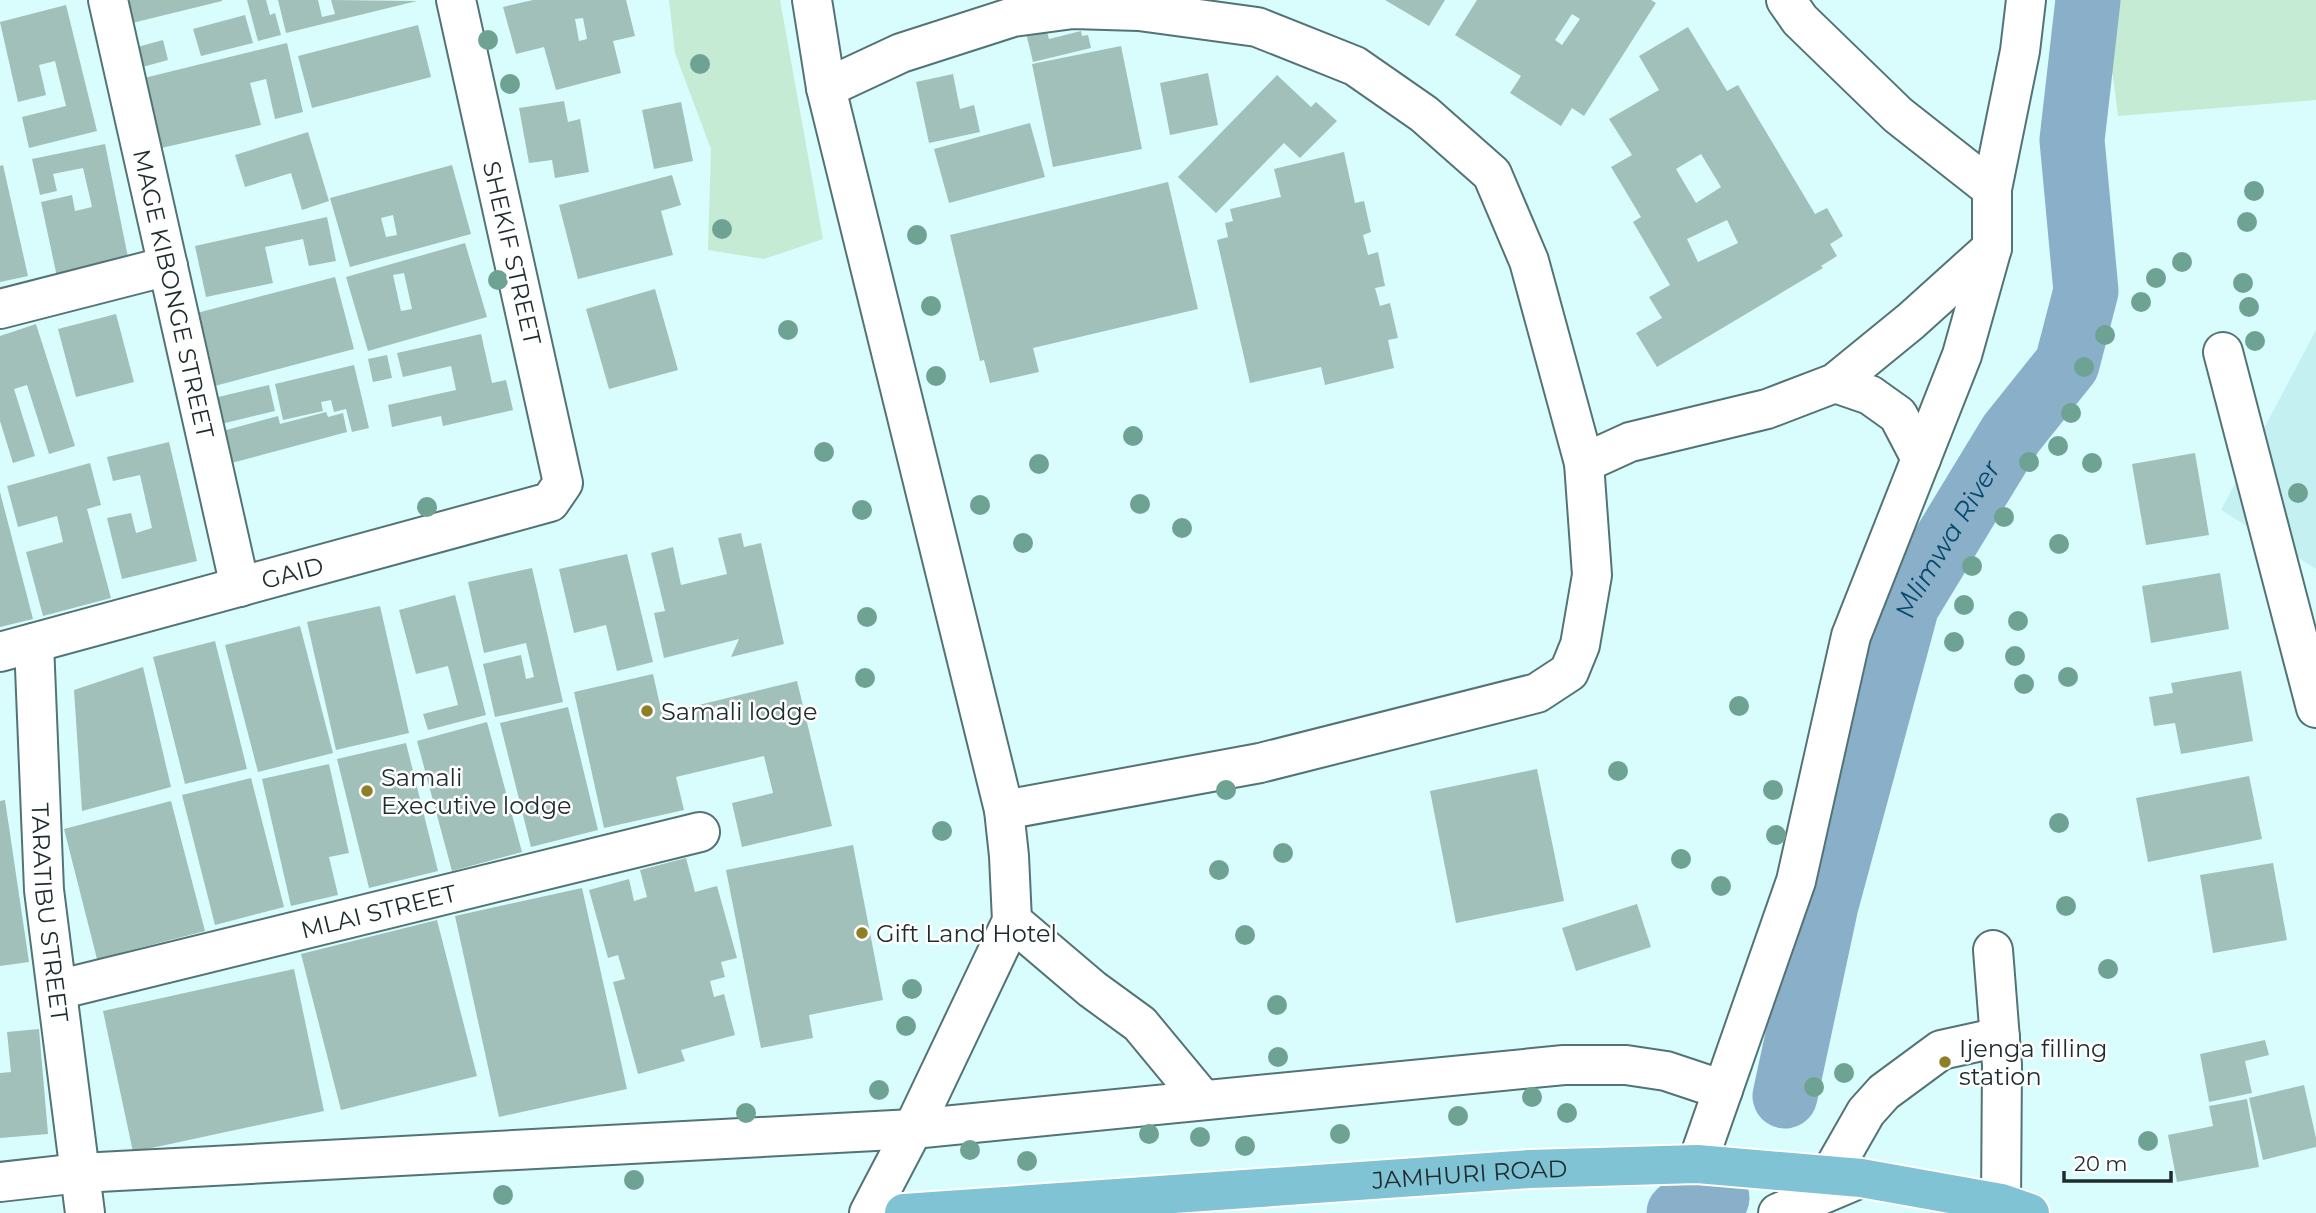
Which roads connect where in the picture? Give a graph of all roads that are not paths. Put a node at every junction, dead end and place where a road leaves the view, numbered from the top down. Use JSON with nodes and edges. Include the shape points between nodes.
{"nodes":[{"id":1,"x":108,"y":0,"type":"edge"},
{"id":2,"x":456,"y":0,"type":"edge"},
{"id":3,"x":811,"y":0,"type":"edge"},
{"id":4,"x":1786,"y":0,"type":"edge"},
{"id":5,"x":2026,"y":0,"type":"edge"},
{"id":6,"x":826,"y":88,"type":"junction"},
{"id":7,"x":1992,"y":188,"type":"junction"},
{"id":8,"x":1992,"y":248,"type":"junction"},
{"id":9,"x":168,"y":266,"type":"junction"},
{"id":10,"x":0,"y":309,"type":"edge"},
{"id":11,"x":2223,"y":352,"type":"dead end"},
{"id":12,"x":1835,"y":383,"type":"junction"},
{"id":13,"x":1921,"y":459,"type":"junction"},
{"id":14,"x":1584,"y":463,"type":"junction"},
{"id":15,"x":550,"y":502,"type":"joint"},
{"id":16,"x":240,"y":587,"type":"junction"},
{"id":17,"x":17,"y":648,"type":"edge"},
{"id":18,"x":2316,"y":708,"type":"edge"},
{"id":19,"x":1003,"y":810,"type":"junction"},
{"id":20,"x":700,"y":832,"type":"dead end"},
{"id":21,"x":1012,"y":920,"type":"junction"},
{"id":22,"x":1993,"y":950,"type":"dead end"},
{"id":23,"x":57,"y":990,"type":"junction"},
{"id":24,"x":2000,"y":1037,"type":"junction"},
{"id":25,"x":1723,"y":1090,"type":"junction"},
{"id":26,"x":1202,"y":1100,"type":"junction"},
{"id":27,"x":913,"y":1129,"type":"junction"},
{"id":28,"x":1698,"y":1164,"type":"junction"},
{"id":29,"x":80,"y":1173,"type":"junction"},
{"id":30,"x":1846,"y":1176,"type":"junction"},
{"id":31,"x":0,"y":1182,"type":"edge"},
{"id":32,"x":2009,"y":1210,"type":"edge"},
{"id":33,"x":85,"y":1213,"type":"edge"},
{"id":34,"x":869,"y":1213,"type":"edge"},
{"id":35,"x":904,"y":1213,"type":"edge"},
{"id":36,"x":1778,"y":1213,"type":"edge"}],
"edges":[{"from":1,"to":9,"type":"street","name":"MAGE KIBONGE STREET"},
{"from":2,"to":15,"type":"street","name":"SHEKIF STREET","via":[[563,483]]},
{"from":3,"to":6,"type":"street"},
{"from":4,"to":7,"type":"street","via":[[1800,20],[1898,115]]},
{"from":5,"to":7,"type":"street"},
{"from":6,"to":14,"type":"street","via":[[901,53],[1013,17],[1073,9],[1139,11],[1257,27],[1355,66],[1424,114],[1492,174],[1530,261]]},
{"from":6,"to":19,"type":"street"},
{"from":7,"to":8,"type":"street"},
{"from":8,"to":12,"type":"street"},
{"from":8,"to":13,"type":"street","via":[[1962,355]]},
{"from":9,"to":10,"type":"street"},
{"from":9,"to":16,"type":"street","name":"MAGE KIBONGE STREET"},
{"from":11,"to":18,"type":"street"},
{"from":12,"to":13,"type":"street","via":[[1870,395],[1898,415]]},
{"from":12,"to":14,"type":"street","via":[[1767,409],[1630,442]]},
{"from":13,"to":25,"type":"street","via":[[1851,636],[1797,881]]},
{"from":14,"to":19,"type":"street","via":[[1592,575],[1580,645],[1569,672],[1537,693],[1260,762]]},
{"from":15,"to":16,"type":"street","name":"GAID"},
{"from":16,"to":17,"type":"street","name":"GAID"},
{"from":17,"to":23,"type":"street","name":"TARATIBU STREET"},
{"from":19,"to":21,"type":"street"},
{"from":20,"to":23,"type":"street","name":"MLAI STREET"},
{"from":21,"to":26,"type":"street","via":[[1140,1024]]},
{"from":21,"to":27,"type":"street"},
{"from":22,"to":24,"type":"street"},
{"from":23,"to":29,"type":"street","name":"TARATIBU STREET"},
{"from":24,"to":30,"type":"street","via":[[1941,1050],[1884,1092],[1866,1112]]},
{"from":24,"to":32,"type":"street"},
{"from":25,"to":26,"type":"street","via":[[1653,1069],[1564,1065]]},
{"from":25,"to":28,"type":"street"},
{"from":26,"to":27,"type":"street"},
{"from":27,"to":29,"type":"street"},
{"from":27,"to":34,"type":"street"},
{"from":28,"to":30,"type":"main road","name":"JAMHURI ROAD"},
{"from":28,"to":35,"type":"main road","name":"JAMHURI ROAD","via":[[1530,1169]]},
{"from":29,"to":31,"type":"street"},
{"from":29,"to":33,"type":"street","name":"TARATIBU STREET"},
{"from":30,"to":32,"type":"main road","name":"JAMHURI ROAD"},
{"from":30,"to":36,"type":"street"}]}
